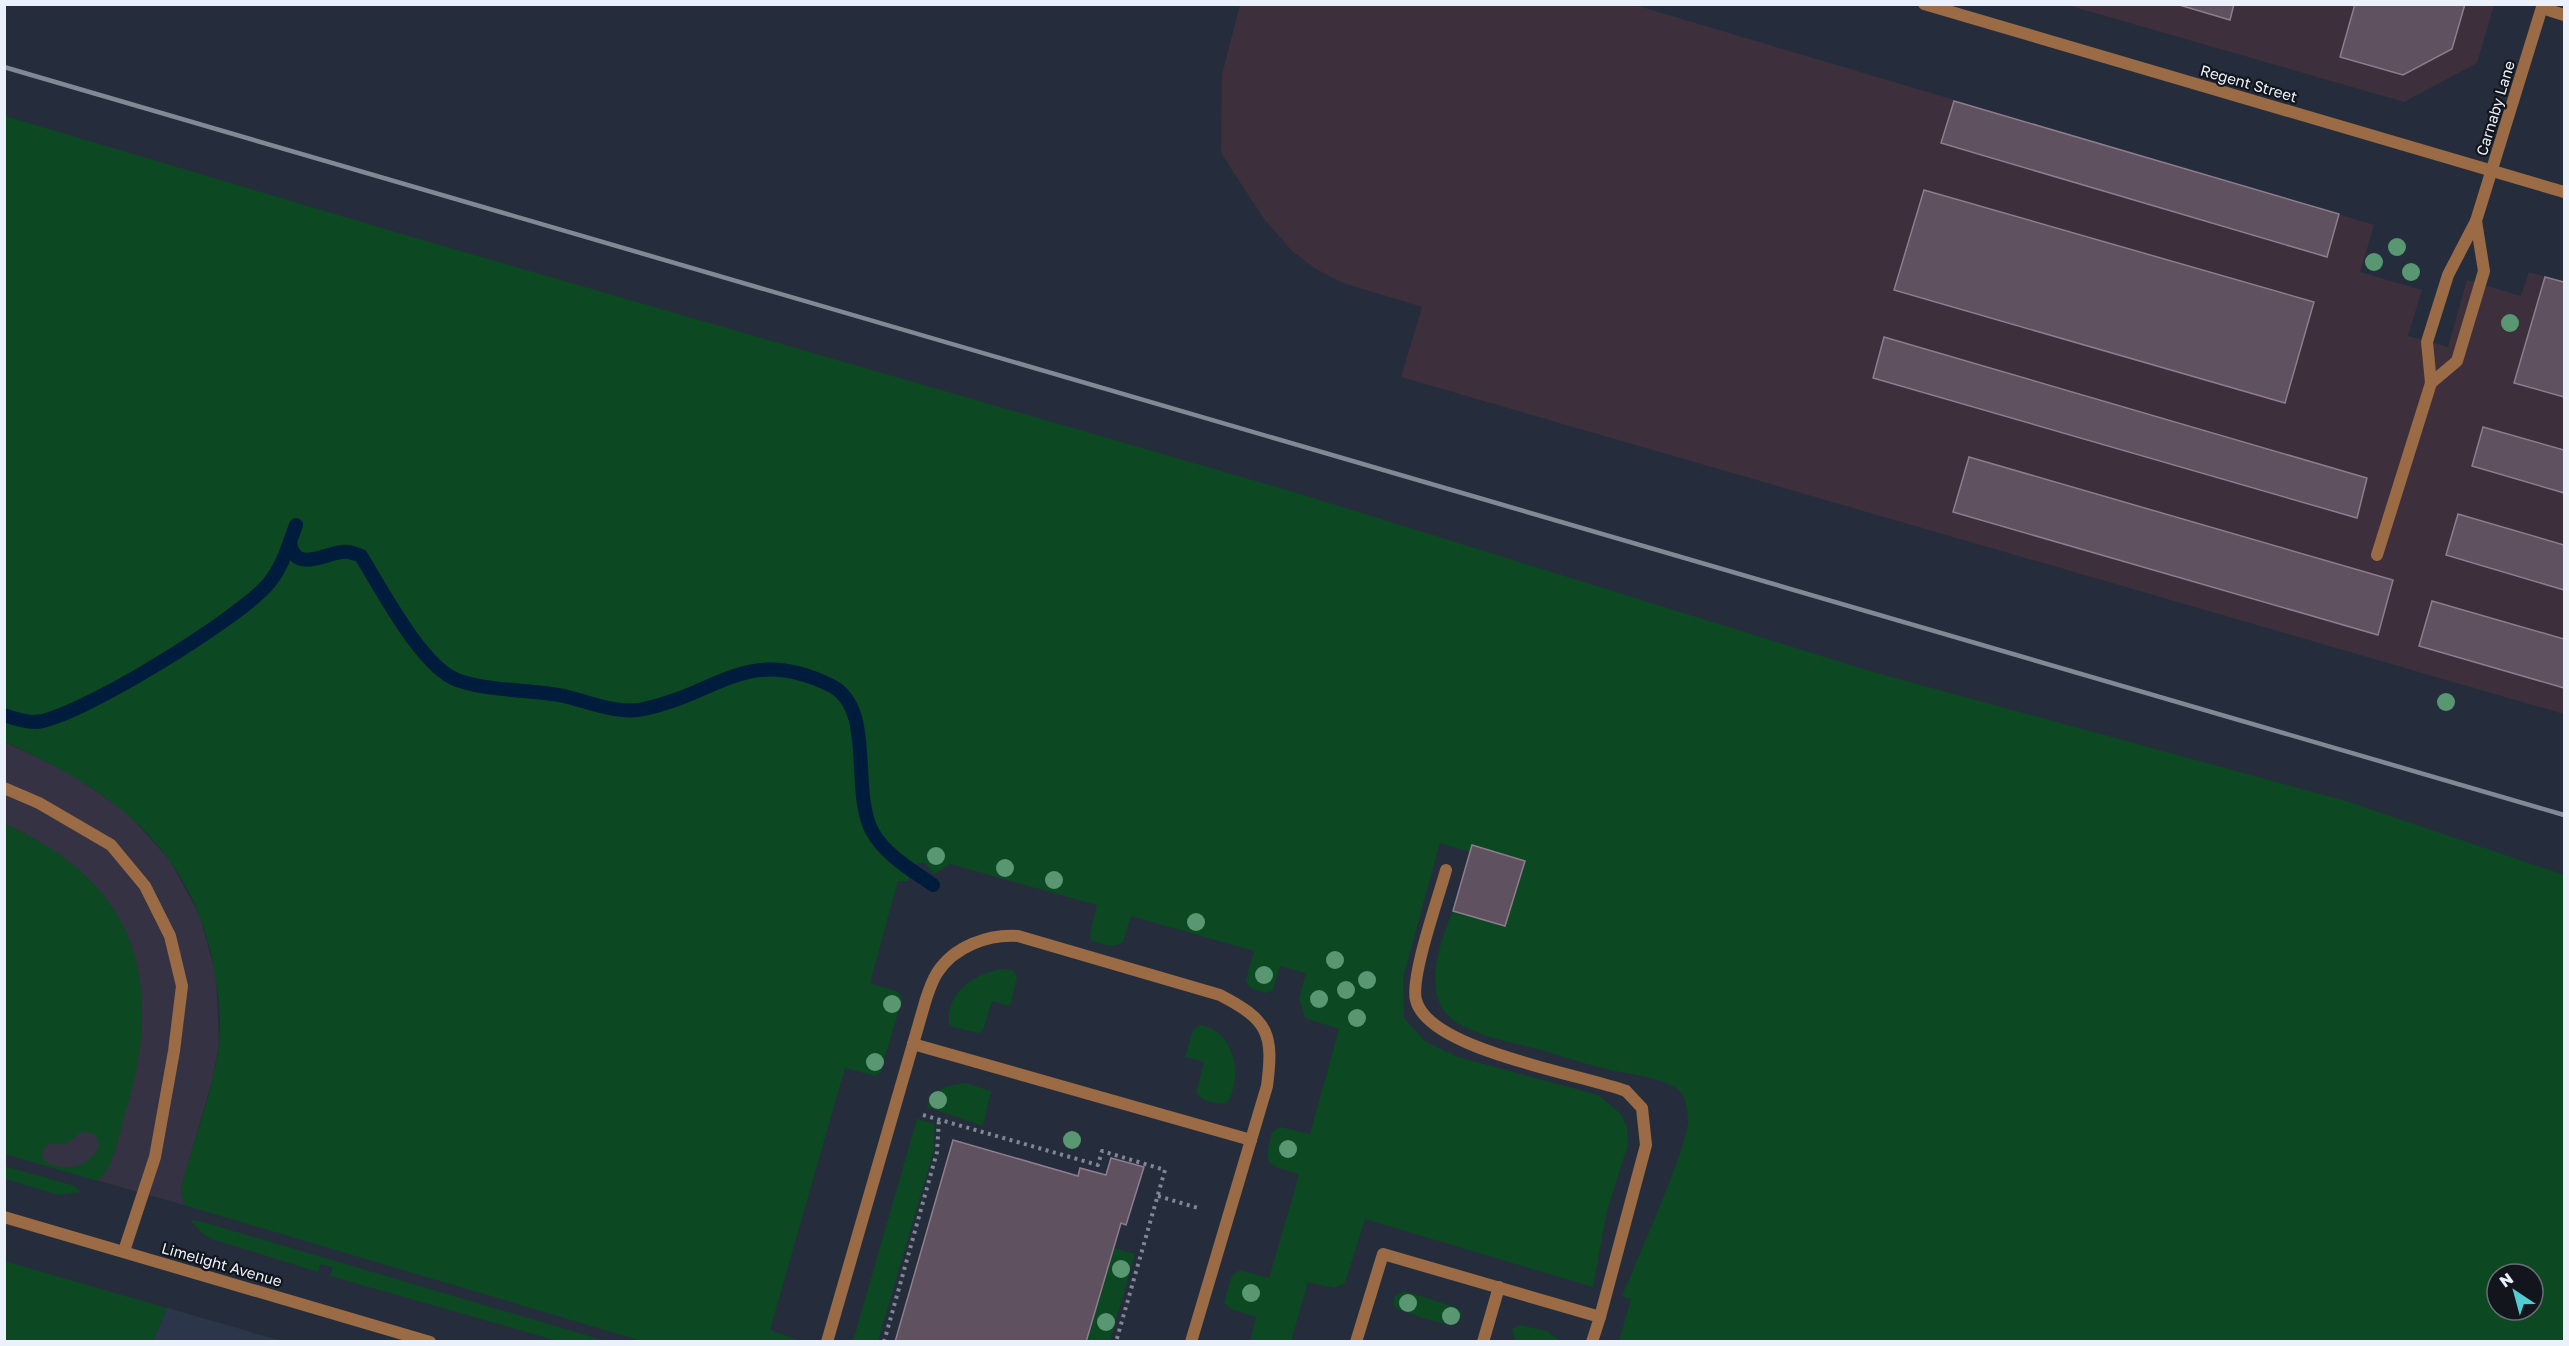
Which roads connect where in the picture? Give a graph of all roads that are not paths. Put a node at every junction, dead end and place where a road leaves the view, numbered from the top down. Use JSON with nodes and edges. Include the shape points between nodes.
{"nodes":[{"id":1,"x":1924,"y":4,"type":"edge"},
{"id":2,"x":2543,"y":6,"type":"edge"},
{"id":3,"x":2565,"y":15,"type":"edge"},
{"id":4,"x":2492,"y":170,"type":"junction"},
{"id":5,"x":2565,"y":192,"type":"edge"},
{"id":6,"x":2476,"y":222,"type":"junction"},
{"id":7,"x":2431,"y":383,"type":"junction"},
{"id":8,"x":2377,"y":555,"type":"dead end"},
{"id":9,"x":4,"y":788,"type":"edge"},
{"id":10,"x":1446,"y":870,"type":"dead end"},
{"id":11,"x":913,"y":1044,"type":"junction"},
{"id":12,"x":1251,"y":1140,"type":"junction"},
{"id":13,"x":4,"y":1217,"type":"edge"},
{"id":14,"x":124,"y":1251,"type":"junction"},
{"id":15,"x":1499,"y":1287,"type":"junction"},
{"id":16,"x":1600,"y":1317,"type":"junction"},
{"id":17,"x":429,"y":1341,"type":"edge"},
{"id":18,"x":827,"y":1341,"type":"edge"},
{"id":19,"x":1191,"y":1341,"type":"edge"},
{"id":20,"x":1356,"y":1341,"type":"edge"},
{"id":21,"x":1483,"y":1341,"type":"edge"},
{"id":22,"x":1592,"y":1341,"type":"edge"}],
"edges":[{"from":1,"to":4,"type":"street","name":"Regent Street"},
{"from":2,"to":3,"type":"street"},
{"from":2,"to":4,"type":"street","name":"Carnaby Lane"},
{"from":4,"to":5,"type":"street","name":"Regent Street"},
{"from":4,"to":6,"type":"street","name":"Carnaby Lane"},
{"from":6,"to":7,"type":"street","name":"Carnaby Lane","via":[[2448,275],[2427,342]]},
{"from":6,"to":7,"type":"street","via":[[2484,271],[2457,361]]},
{"from":7,"to":8,"type":"street"},
{"from":9,"to":14,"type":"street","via":[[111,844],[145,886],[170,936],[182,986],[174,1051],[155,1157]]},
{"from":10,"to":16,"type":"street","via":[[1418,973],[1416,999],[1423,1013],[1453,1038],[1626,1091],[1642,1108],[1646,1145]]},
{"from":11,"to":12,"type":"street"},
{"from":11,"to":12,"type":"street","via":[[937,972],[951,957],[996,934],[1018,936],[1220,995],[1248,1010],[1264,1029],[1272,1050],[1267,1086]]},
{"from":11,"to":18,"type":"street"},
{"from":12,"to":19,"type":"street"},
{"from":13,"to":14,"type":"street","name":"Limelight Avenue"},
{"from":14,"to":17,"type":"street","name":"Limelight Avenue"},
{"from":15,"to":16,"type":"street"},
{"from":15,"to":20,"type":"street","via":[[1383,1254]]},
{"from":15,"to":21,"type":"street"},
{"from":16,"to":22,"type":"street"}]}
